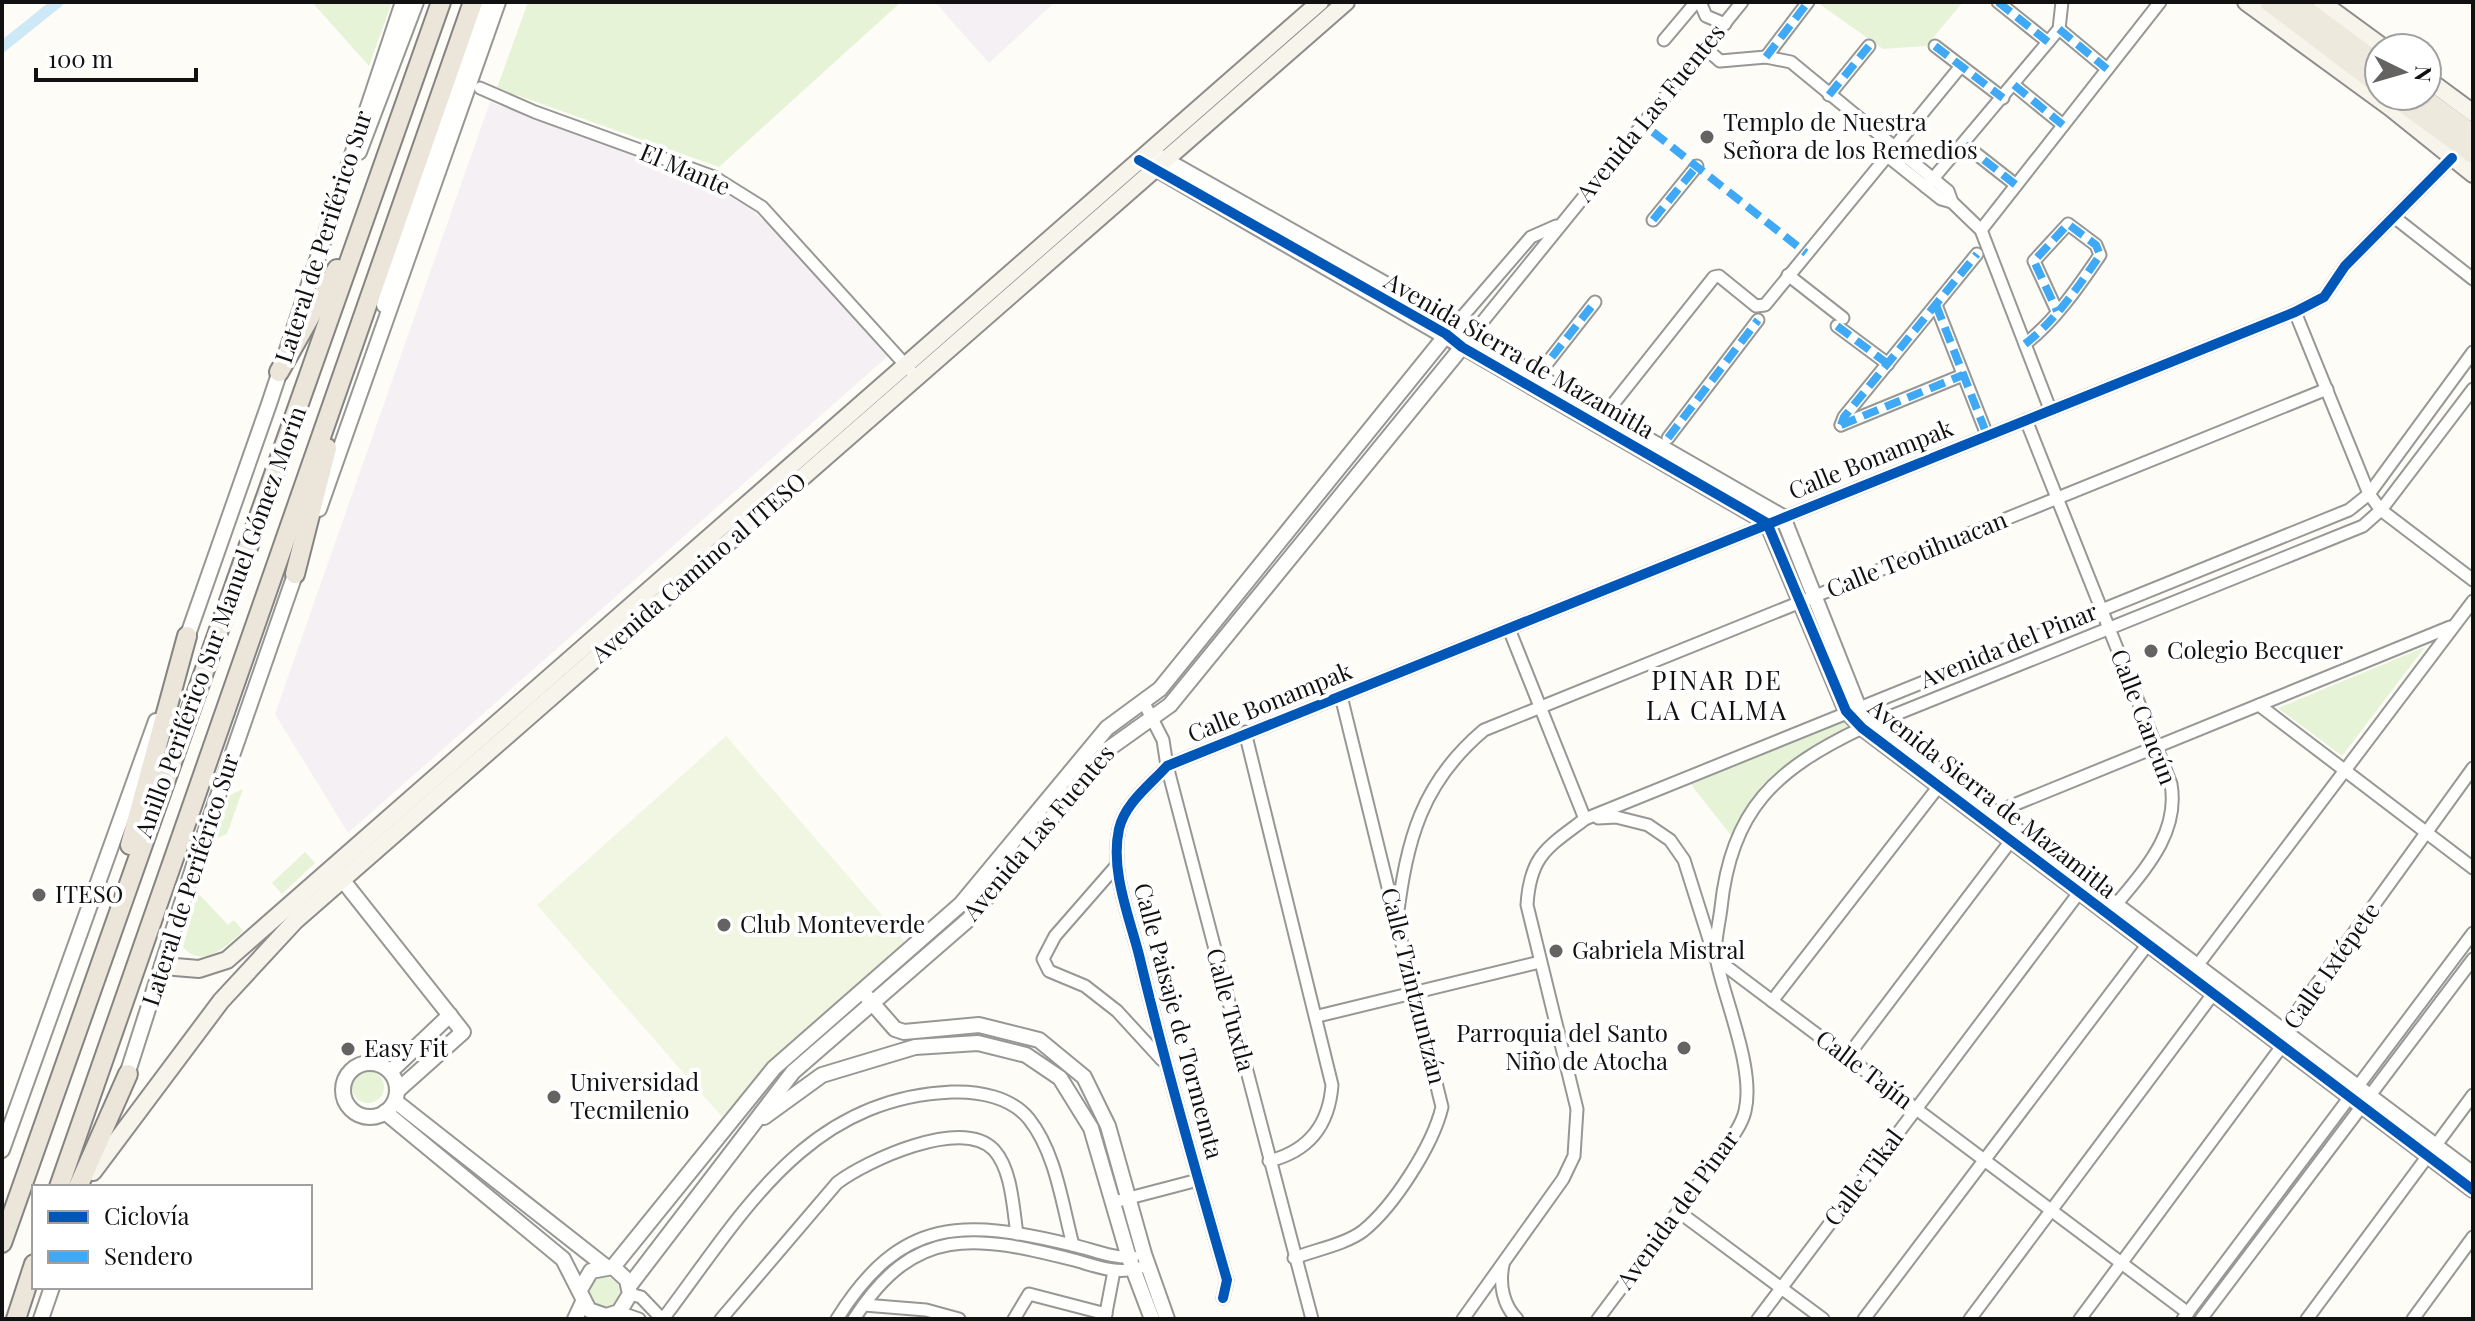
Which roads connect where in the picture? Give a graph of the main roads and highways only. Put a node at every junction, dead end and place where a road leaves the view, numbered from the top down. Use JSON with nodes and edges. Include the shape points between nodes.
{"nodes":[{"id":1,"x":441,"y":2,"type":"edge"},
{"id":2,"x":473,"y":2,"type":"edge"},
{"id":3,"x":1320,"y":2,"type":"edge"},
{"id":4,"x":1346,"y":2,"type":"edge"},
{"id":5,"x":2246,"y":2,"type":"edge"},
{"id":6,"x":2269,"y":2,"type":"edge"},
{"id":7,"x":2295,"y":2,"type":"edge"},
{"id":8,"x":2321,"y":2,"type":"edge"},
{"id":9,"x":2363,"y":33,"type":"edge"},
{"id":10,"x":2363,"y":52,"type":"edge"},
{"id":11,"x":2339,"y":55,"type":"junction"},
{"id":12,"x":2363,"y":73,"type":"edge"},
{"id":13,"x":2350,"y":78,"type":"junction"},
{"id":14,"x":2443,"y":90,"type":"edge"},
{"id":15,"x":2472,"y":110,"type":"edge"},
{"id":16,"x":2415,"y":112,"type":"edge"},
{"id":17,"x":2443,"y":112,"type":"edge"},
{"id":18,"x":2473,"y":134,"type":"edge"},
{"id":19,"x":2473,"y":154,"type":"edge"},
{"id":20,"x":2473,"y":174,"type":"edge"},
{"id":21,"x":361,"y":229,"type":"junction"},
{"id":22,"x":358,"y":325,"type":"junction"},
{"id":23,"x":279,"y":372,"type":"road end"},
{"id":24,"x":911,"y":372,"type":"junction"},
{"id":25,"x":295,"y":574,"type":"road end"},
{"id":26,"x":187,"y":636,"type":"road end"},
{"id":27,"x":338,"y":874,"type":"junction"},
{"id":28,"x":163,"y":966,"type":"road end"},
{"id":29,"x":91,"y":985,"type":"junction"},
{"id":30,"x":128,"y":1074,"type":"road end"},
{"id":31,"x":90,"y":1180,"type":"edge"},
{"id":32,"x":60,"y":1185,"type":"edge"},
{"id":33,"x":79,"y":1185,"type":"edge"},
{"id":34,"x":2,"y":1243,"type":"edge"},
{"id":35,"x":32,"y":1271,"type":"edge"},
{"id":36,"x":32,"y":1289,"type":"edge"},
{"id":37,"x":18,"y":1319,"type":"edge"}],
"edges":[{"from":1,"to":21,"type":"highway","name":"Anillo Periférico Sur Manuel Gómez Morín"},
{"from":2,"to":22,"type":"highway","name":"Anillo Periférico Sur Manuel Gómez Morín"},
{"from":3,"to":24,"type":"main road","name":"Avenida Camino al ITESO"},
{"from":4,"to":24,"type":"main road","name":"Avenida Camino al ITESO"},
{"from":5,"to":13,"type":"main road"},
{"from":6,"to":11,"type":"main road"},
{"from":7,"to":10,"type":"main road"},
{"from":8,"to":9,"type":"main road"},
{"from":11,"to":12,"type":"main road"},
{"from":11,"to":13,"type":"main road"},
{"from":13,"to":20,"type":"main road"},
{"from":14,"to":15,"type":"main road"},
{"from":16,"to":19,"type":"main road"},
{"from":17,"to":18,"type":"main road"},
{"from":21,"to":23,"type":"highway"},
{"from":21,"to":29,"type":"highway","name":"Anillo Periférico Sur Manuel Gómez Morín"},
{"from":22,"to":25,"type":"highway"},
{"from":22,"to":32,"type":"highway","name":"Anillo Periférico Sur Manuel Gómez Morín"},
{"from":24,"to":27,"type":"main road","name":"Avenida Camino al ITESO"},
{"from":26,"to":29,"type":"highway"},
{"from":27,"to":28,"type":"main road","name":"Avenida Camino al ITESO","via":[[227,960],[199,969]]},
{"from":27,"to":31,"type":"main road","name":"Avenida Camino al ITESO","via":[[221,1001]]},
{"from":29,"to":34,"type":"highway","name":"Anillo Periférico Sur Manuel Gómez Morín"},
{"from":30,"to":33,"type":"highway"},
{"from":35,"to":37,"type":"highway"},
{"from":36,"to":37,"type":"highway"}]}
